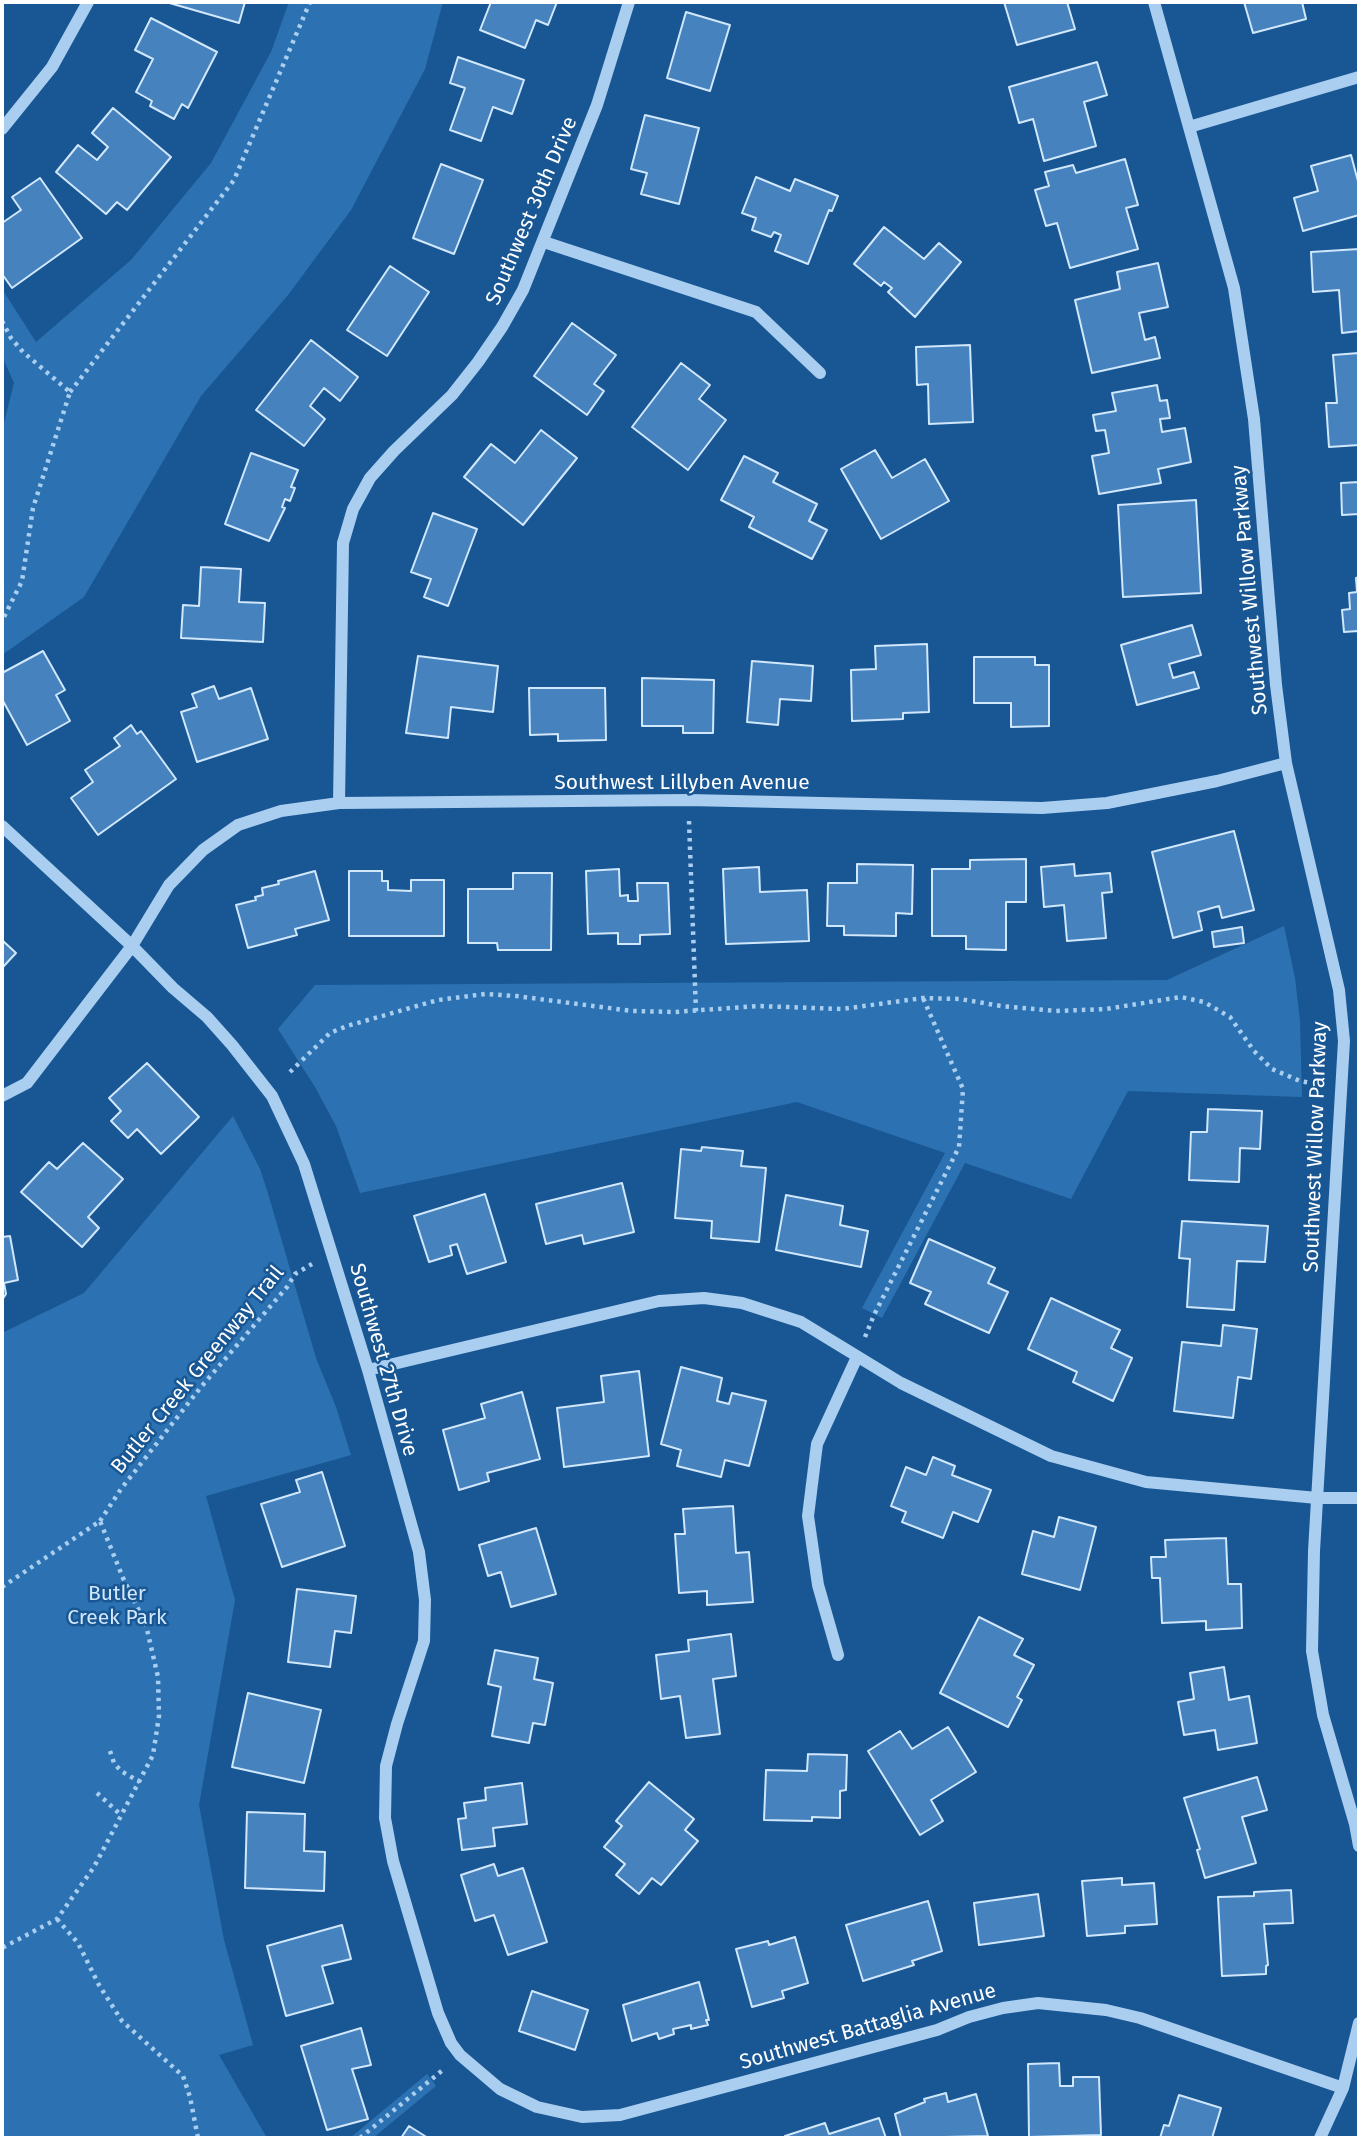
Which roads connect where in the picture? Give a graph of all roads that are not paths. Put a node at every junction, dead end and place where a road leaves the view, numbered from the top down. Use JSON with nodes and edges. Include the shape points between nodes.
{"nodes":[{"id":1,"x":88,"y":2,"type":"edge"},
{"id":2,"x":629,"y":2,"type":"edge"},
{"id":3,"x":1154,"y":2,"type":"edge"},
{"id":4,"x":1359,"y":77,"type":"edge"},
{"id":5,"x":1189,"y":127,"type":"junction"},
{"id":6,"x":2,"y":130,"type":"edge"},
{"id":7,"x":544,"y":242,"type":"junction"},
{"id":8,"x":820,"y":373,"type":"dead end"},
{"id":9,"x":1286,"y":763,"type":"junction"},
{"id":10,"x":338,"y":803,"type":"junction"},
{"id":11,"x":2,"y":826,"type":"edge"},
{"id":12,"x":132,"y":946,"type":"junction"},
{"id":13,"x":2,"y":1096,"type":"edge"},
{"id":14,"x":857,"y":1357,"type":"junction"},
{"id":15,"x":368,"y":1370,"type":"junction"},
{"id":16,"x":1317,"y":1498,"type":"junction"},
{"id":17,"x":1359,"y":1498,"type":"edge"},
{"id":18,"x":838,"y":1655,"type":"dead end"},
{"id":19,"x":1359,"y":1846,"type":"edge"},
{"id":20,"x":438,"y":2013,"type":"joint"},
{"id":21,"x":1359,"y":2023,"type":"edge"},
{"id":22,"x":1343,"y":2088,"type":"junction"},
{"id":23,"x":1320,"y":2138,"type":"edge"}],
"edges":[{"from":1,"to":6,"type":"street","via":[[52,67]]},
{"from":2,"to":7,"type":"street","name":"Southwest 30th Drive","via":[[597,105]]},
{"from":3,"to":5,"type":"street","name":"Southwest Willow Parkway"},
{"from":4,"to":5,"type":"street"},
{"from":5,"to":9,"type":"street","name":"Southwest Willow Parkway","via":[[1238,314],[1254,419]]},
{"from":7,"to":8,"type":"street","via":[[756,312]]},
{"from":7,"to":10,"type":"street","name":"Southwest 30th Drive","via":[[523,290],[478,362],[452,395],[378,469],[353,509],[343,543]]},
{"from":9,"to":10,"type":"street","name":"Southwest Lillyben Avenue","via":[[1107,803],[1042,808],[689,800]]},
{"from":9,"to":16,"type":"street","name":"Southwest Willow Parkway","via":[[1339,990],[1344,1041]]},
{"from":10,"to":12,"type":"street","name":"Southwest Lillyben Avenue","via":[[281,811],[238,825],[169,886]]},
{"from":11,"to":12,"type":"street","name":"Southwest 27th Drive"},
{"from":12,"to":13,"type":"street","name":"Southwest Lillyben Avenue","via":[[27,1083]]},
{"from":12,"to":15,"type":"street","name":"Southwest 27th Drive","via":[[207,1017],[272,1096],[304,1164]]},
{"from":14,"to":15,"type":"street","via":[[801,1322],[742,1303],[704,1298],[659,1301]]},
{"from":14,"to":16,"type":"street","via":[[1051,1455],[1146,1482]]},
{"from":14,"to":18,"type":"street","via":[[817,1444],[808,1516],[818,1585]]},
{"from":15,"to":20,"type":"street","name":"Southwest 27th Drive","via":[[419,1552],[425,1600],[424,1641],[386,1766],[384,1818]]},
{"from":16,"to":17,"type":"street"},
{"from":16,"to":19,"type":"street","name":"Southwest Willow Parkway","via":[[1312,1651],[1322,1715]]},
{"from":20,"to":22,"type":"street","name":"Southwest Battaglia Avenue","via":[[460,2055],[500,2089],[537,2107],[582,2117],[620,2115],[1003,2008],[1038,2003],[1140,2018]]},
{"from":21,"to":22,"type":"street"},
{"from":22,"to":23,"type":"street"}]}
